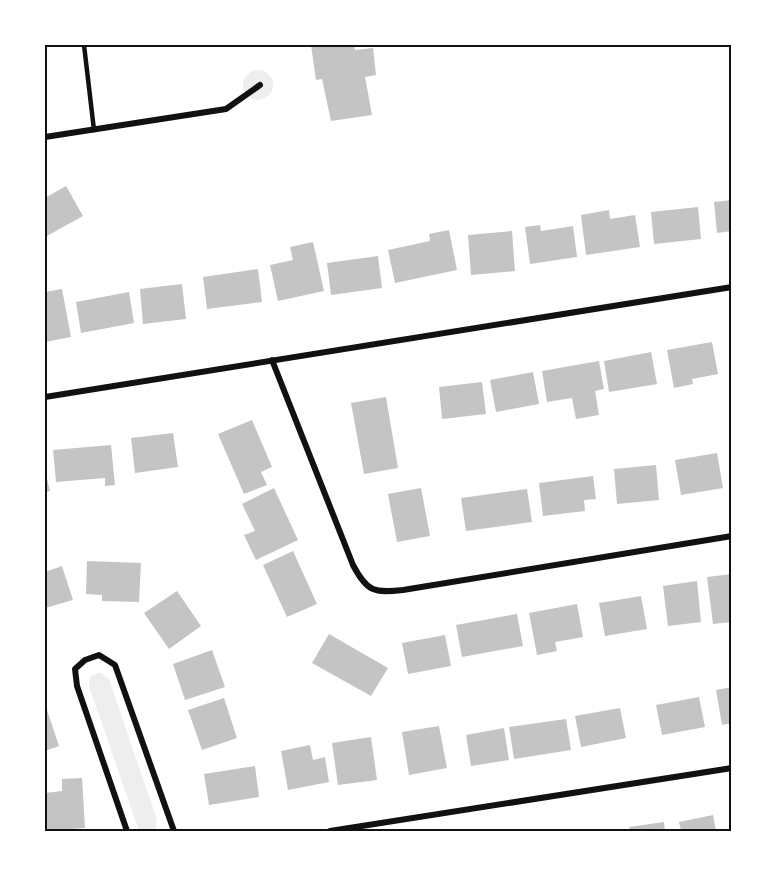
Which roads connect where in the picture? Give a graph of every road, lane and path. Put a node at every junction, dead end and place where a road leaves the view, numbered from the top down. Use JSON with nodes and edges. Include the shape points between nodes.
{"nodes":[{"id":1,"x":84,"y":45,"type":"edge"},
{"id":2,"x":260,"y":85,"type":"dead end"},
{"id":3,"x":94,"y":130,"type":"junction"},
{"id":4,"x":45,"y":137,"type":"edge"},
{"id":5,"x":732,"y":287,"type":"edge"},
{"id":6,"x":272,"y":360,"type":"junction"},
{"id":7,"x":45,"y":397,"type":"edge"},
{"id":8,"x":732,"y":536,"type":"edge"},
{"id":9,"x":732,"y":768,"type":"edge"},
{"id":10,"x":127,"y":831,"type":"edge"},
{"id":11,"x":174,"y":831,"type":"edge"},
{"id":12,"x":330,"y":831,"type":"edge"}],
"edges":[{"from":1,"to":3,"type":"lane"},
{"from":2,"to":3,"type":"street","via":[[226,109]]},
{"from":3,"to":4,"type":"street"},
{"from":5,"to":6,"type":"street"},
{"from":6,"to":7,"type":"street"},
{"from":6,"to":8,"type":"street","via":[[353,565],[362,582],[374,591],[404,590]]},
{"from":9,"to":12,"type":"street"},
{"from":10,"to":11,"type":"street","via":[[77,686],[75,669],[99,655],[115,665]]}]}
